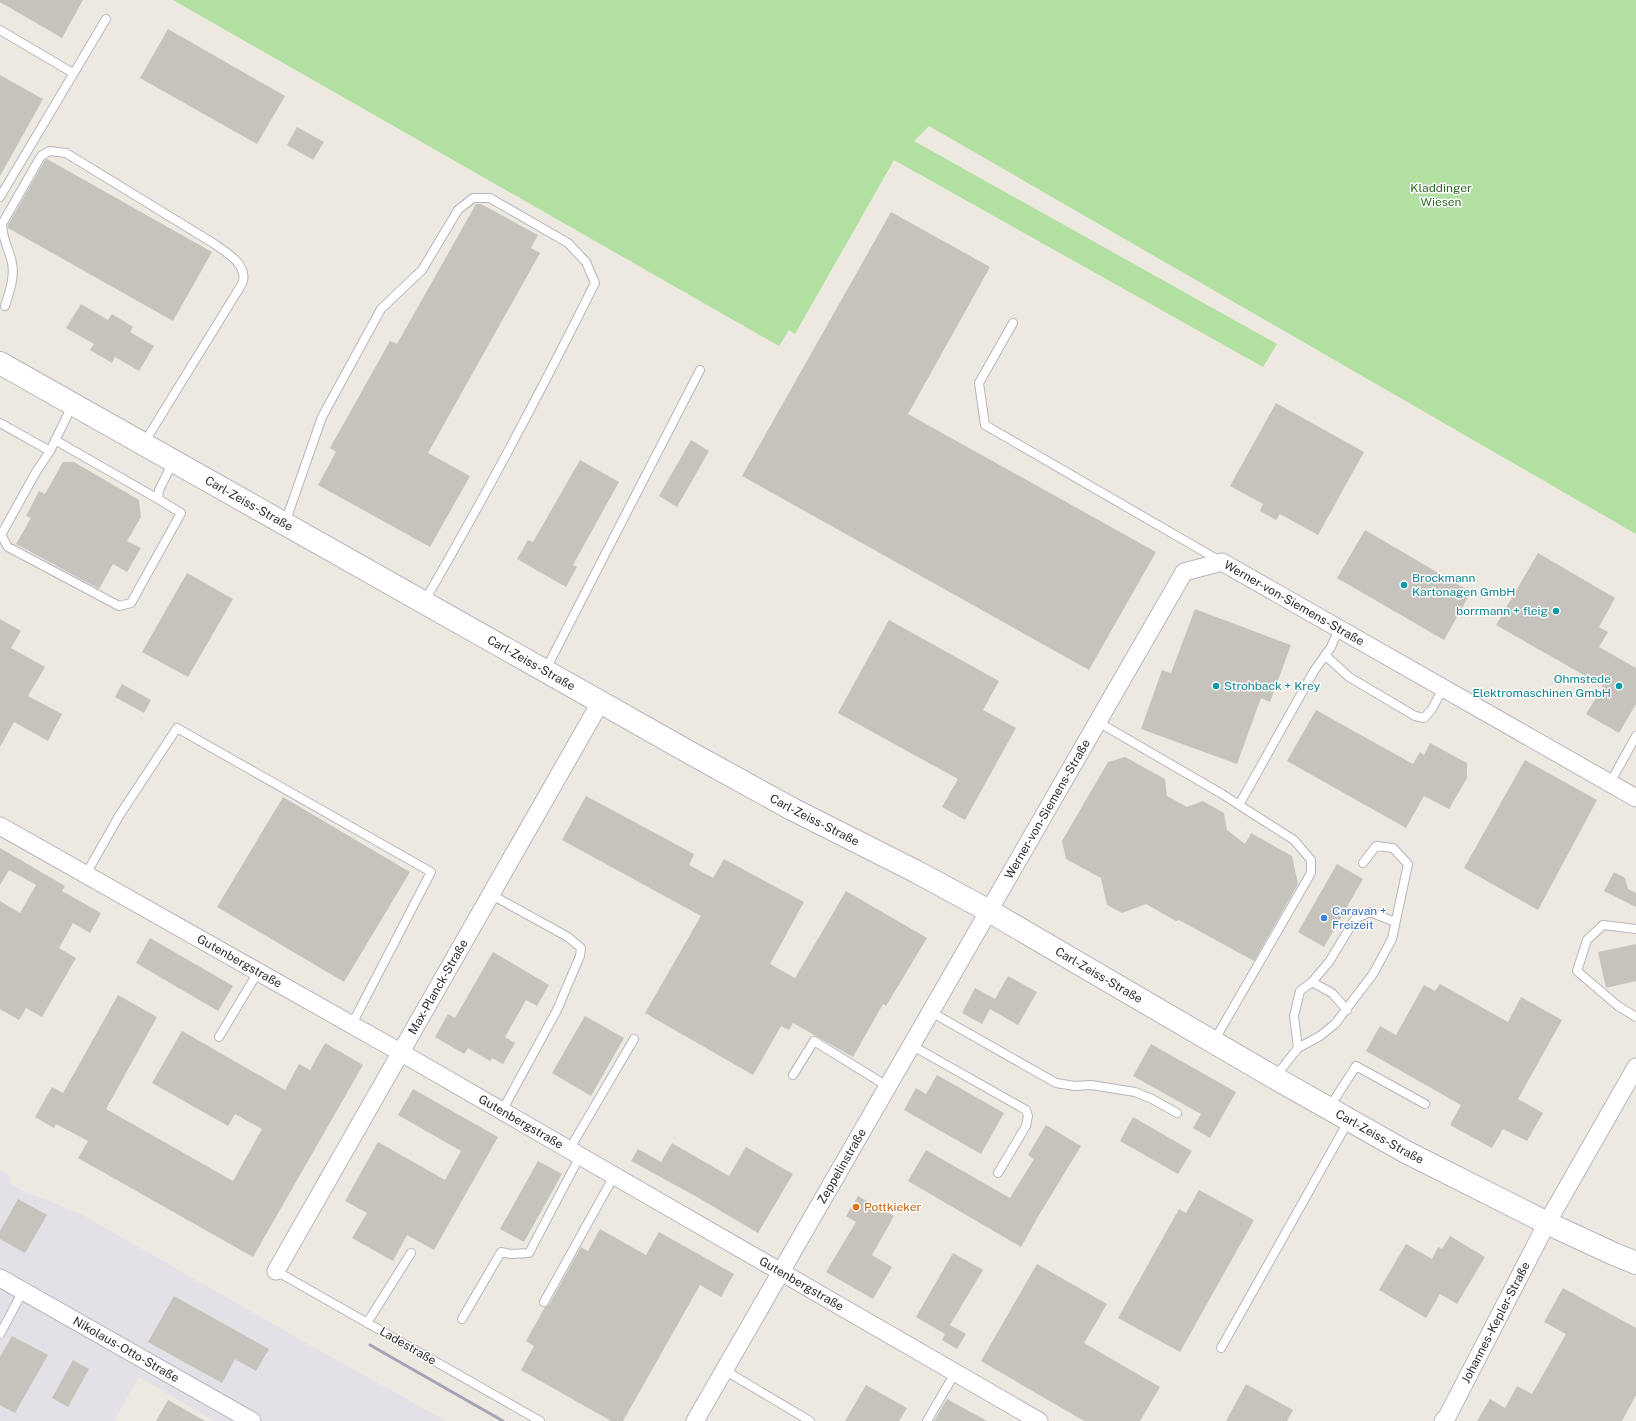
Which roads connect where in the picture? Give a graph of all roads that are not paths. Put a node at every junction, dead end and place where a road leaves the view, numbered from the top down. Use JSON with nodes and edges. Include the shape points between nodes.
{"nodes":[{"id":1,"x":106,"y":19,"type":"dead end"},
{"id":2,"x":0,"y":30,"type":"edge"},
{"id":3,"x":73,"y":73,"type":"junction"},
{"id":4,"x":0,"y":197,"type":"edge"},
{"id":5,"x":5,"y":306,"type":"dead end"},
{"id":6,"x":1013,"y":323,"type":"dead end"},
{"id":7,"x":0,"y":363,"type":"edge"},
{"id":8,"x":700,"y":370,"type":"dead end"},
{"id":9,"x":73,"y":404,"type":"junction"},
{"id":10,"x":0,"y":423,"type":"edge"},
{"id":11,"x":55,"y":440,"type":"junction"},
{"id":12,"x":144,"y":444,"type":"junction"},
{"id":13,"x":50,"y":451,"type":"junction"},
{"id":14,"x":174,"y":461,"type":"junction"},
{"id":15,"x":158,"y":499,"type":"junction"},
{"id":16,"x":284,"y":524,"type":"junction"},
{"id":17,"x":1222,"y":562,"type":"junction"},
{"id":18,"x":423,"y":603,"type":"junction"},
{"id":19,"x":1340,"y":629,"type":"junction"},
{"id":20,"x":1325,"y":655,"type":"junction"},
{"id":21,"x":545,"y":672,"type":"junction"},
{"id":22,"x":1443,"y":688,"type":"junction"},
{"id":23,"x":600,"y":703,"type":"junction"},
{"id":24,"x":1098,"y":722,"type":"junction"},
{"id":25,"x":1636,"y":736,"type":"edge"},
{"id":26,"x":1610,"y":783,"type":"junction"},
{"id":27,"x":1636,"y":798,"type":"edge"},
{"id":28,"x":1239,"y":805,"type":"junction"},
{"id":29,"x":0,"y":826,"type":"edge"},
{"id":30,"x":1363,"y":863,"type":"dead end"},
{"id":31,"x":86,"y":874,"type":"junction"},
{"id":32,"x":490,"y":894,"type":"junction"},
{"id":33,"x":989,"y":911,"type":"junction"},
{"id":34,"x":1395,"y":922,"type":"junction"},
{"id":35,"x":1636,"y":929,"type":"edge"},
{"id":36,"x":258,"y":972,"type":"junction"},
{"id":37,"x":1312,"y":982,"type":"junction"},
{"id":38,"x":1347,"y":1010,"type":"junction"},
{"id":39,"x":930,"y":1012,"type":"junction"},
{"id":40,"x":1636,"y":1017,"type":"edge"},
{"id":41,"x":352,"y":1024,"type":"junction"},
{"id":42,"x":219,"y":1037,"type":"dead end"},
{"id":43,"x":634,"y":1039,"type":"dead end"},
{"id":44,"x":1214,"y":1041,"type":"junction"},
{"id":45,"x":911,"y":1045,"type":"junction"},
{"id":46,"x":1298,"y":1048,"type":"junction"},
{"id":47,"x":400,"y":1052,"type":"junction"},
{"id":48,"x":1636,"y":1067,"type":"edge"},
{"id":49,"x":793,"y":1075,"type":"dead end"},
{"id":50,"x":1275,"y":1078,"type":"junction"},
{"id":51,"x":888,"y":1086,"type":"junction"},
{"id":52,"x":1425,"y":1104,"type":"dead end"},
{"id":53,"x":1329,"y":1108,"type":"junction"},
{"id":54,"x":502,"y":1111,"type":"junction"},
{"id":55,"x":1177,"y":1113,"type":"dead end"},
{"id":56,"x":1349,"y":1120,"type":"junction"},
{"id":57,"x":574,"y":1153,"type":"junction"},
{"id":58,"x":998,"y":1173,"type":"dead end"},
{"id":59,"x":614,"y":1176,"type":"junction"},
{"id":60,"x":1546,"y":1223,"type":"junction"},
{"id":61,"x":411,"y":1253,"type":"dead end"},
{"id":62,"x":1636,"y":1263,"type":"edge"},
{"id":63,"x":276,"y":1271,"type":"joint"},
{"id":64,"x":780,"y":1272,"type":"junction"},
{"id":65,"x":0,"y":1278,"type":"edge"},
{"id":66,"x":23,"y":1291,"type":"junction"},
{"id":67,"x":544,"y":1302,"type":"dead end"},
{"id":68,"x":462,"y":1319,"type":"dead end"},
{"id":69,"x":367,"y":1322,"type":"junction"},
{"id":70,"x":0,"y":1334,"type":"edge"},
{"id":71,"x":1221,"y":1348,"type":"dead end"},
{"id":72,"x":724,"y":1370,"type":"junction"},
{"id":73,"x":955,"y":1373,"type":"junction"},
{"id":74,"x":1034,"y":1420,"type":"edge"},
{"id":75,"x":252,"y":1421,"type":"edge"},
{"id":76,"x":540,"y":1421,"type":"edge"},
{"id":77,"x":695,"y":1421,"type":"edge"},
{"id":78,"x":810,"y":1421,"type":"edge"},
{"id":79,"x":927,"y":1421,"type":"edge"},
{"id":80,"x":1443,"y":1421,"type":"edge"}],
"edges":[{"from":1,"to":3,"type":"lane"},
{"from":2,"to":3,"type":"lane"},
{"from":3,"to":4,"type":"lane"},
{"from":5,"to":12,"type":"lane","via":[[12,281],[12,265],[2,234],[2,224],[41,156],[49,151],[66,153],[213,243],[235,260],[242,269],[243,280]]},
{"from":6,"to":17,"type":"lane","via":[[979,383],[984,424]]},
{"from":7,"to":9,"type":"main road","name":"Carl-Zeiss-Straße"},
{"from":8,"to":21,"type":"lane"},
{"from":9,"to":11,"type":"lane"},
{"from":9,"to":12,"type":"main road","name":"Carl-Zeiss-Straße"},
{"from":10,"to":13,"type":"lane"},
{"from":11,"to":13,"type":"lane"},
{"from":11,"to":15,"type":"lane"},
{"from":12,"to":14,"type":"main road","name":"Carl-Zeiss-Straße"},
{"from":13,"to":15,"type":"lane","via":[[1,535],[8,547],[119,606],[131,603],[181,513]]},
{"from":14,"to":15,"type":"lane","via":[[159,490]]},
{"from":14,"to":16,"type":"main road","name":"Carl-Zeiss-Straße"},
{"from":16,"to":18,"type":"main road","name":"Carl-Zeiss-Straße"},
{"from":16,"to":18,"type":"lane","via":[[322,416],[381,309],[422,270],[458,210],[473,198],[490,198],[542,227],[568,243],[586,262],[596,283],[538,396]]},
{"from":17,"to":19,"type":"street","name":"Werner-von-Siemens-Straße"},
{"from":17,"to":24,"type":"street","name":"Werner-von-Siemens-Straße","via":[[1184,572]]},
{"from":18,"to":21,"type":"main road","name":"Carl-Zeiss-Straße"},
{"from":19,"to":20,"type":"lane"},
{"from":19,"to":22,"type":"street","name":"Werner-von-Siemens-Straße"},
{"from":20,"to":22,"type":"lane","via":[[1349,676],[1415,716],[1424,718]]},
{"from":20,"to":28,"type":"lane","via":[[1314,670]]},
{"from":21,"to":23,"type":"main road","name":"Carl-Zeiss-Straße"},
{"from":22,"to":26,"type":"street","name":"Werner-von-Siemens-Straße"},
{"from":23,"to":32,"type":"street","name":"Max-Planck-Straße"},
{"from":23,"to":33,"type":"main road","name":"Carl-Zeiss-Straße","via":[[792,809]]},
{"from":24,"to":28,"type":"lane"},
{"from":24,"to":33,"type":"street","name":"Werner-von-Siemens-Straße"},
{"from":25,"to":26,"type":"lane"},
{"from":26,"to":27,"type":"street","name":"Werner-von-Siemens-Straße"},
{"from":28,"to":44,"type":"lane","via":[[1294,840],[1311,860],[1311,873]]},
{"from":29,"to":31,"type":"street","name":"Gutenbergstraße"},
{"from":30,"to":34,"type":"lane","via":[[1376,846],[1393,848],[1408,864]]},
{"from":31,"to":36,"type":"street","name":"Gutenbergstraße"},
{"from":31,"to":41,"type":"lane","via":[[119,816],[177,728],[190,735],[431,872]]},
{"from":32,"to":47,"type":"street","name":"Max-Planck-Straße"},
{"from":32,"to":54,"type":"lane","via":[[568,937],[581,948],[558,1010]]},
{"from":33,"to":39,"type":"street","name":"Zeppelinstraße"},
{"from":33,"to":44,"type":"main road","name":"Carl-Zeiss-Straße"},
{"from":34,"to":37,"type":"lane","via":[[1370,912],[1355,919],[1329,962]]},
{"from":34,"to":38,"type":"lane","via":[[1392,939]]},
{"from":35,"to":40,"type":"lane","via":[[1603,925],[1587,940],[1577,971],[1618,1006]]},
{"from":36,"to":41,"type":"street","name":"Gutenbergstraße"},
{"from":36,"to":42,"type":"lane"},
{"from":37,"to":38,"type":"lane","via":[[1332,993]]},
{"from":37,"to":46,"type":"lane","via":[[1300,991],[1294,1016]]},
{"from":38,"to":46,"type":"lane","via":[[1320,1036]]},
{"from":39,"to":45,"type":"street","name":"Zeppelinstraße"},
{"from":39,"to":55,"type":"lane","via":[[1056,1083],[1135,1092]]},
{"from":41,"to":47,"type":"street","name":"Gutenbergstraße"},
{"from":43,"to":57,"type":"lane"},
{"from":44,"to":50,"type":"main road","name":"Carl-Zeiss-Straße"},
{"from":45,"to":51,"type":"street","name":"Zeppelinstraße"},
{"from":45,"to":58,"type":"lane","via":[[1026,1110],[1026,1126]]},
{"from":46,"to":50,"type":"lane"},
{"from":47,"to":54,"type":"street","name":"Gutenbergstraße"},
{"from":47,"to":63,"type":"street","name":"Max-Planck-Straße"},
{"from":48,"to":60,"type":"street"},
{"from":49,"to":51,"type":"lane","via":[[814,1041]]},
{"from":50,"to":53,"type":"main road","name":"Carl-Zeiss-Straße"},
{"from":51,"to":64,"type":"street","name":"Zeppelinstraße"},
{"from":52,"to":53,"type":"lane","via":[[1356,1066]]},
{"from":53,"to":56,"type":"main road","name":"Carl-Zeiss-Straße"},
{"from":54,"to":57,"type":"street","name":"Gutenbergstraße"},
{"from":56,"to":60,"type":"main road","name":"Carl-Zeiss-Straße"},
{"from":56,"to":71,"type":"lane"},
{"from":57,"to":59,"type":"street","name":"Gutenbergstraße"},
{"from":57,"to":68,"type":"lane","via":[[529,1253],[501,1252]]},
{"from":59,"to":64,"type":"street","name":"Gutenbergstraße"},
{"from":59,"to":67,"type":"lane"},
{"from":60,"to":62,"type":"main road","name":"Carl-Zeiss-Straße"},
{"from":60,"to":80,"type":"street","name":"Johannes-Kepler-Straße"},
{"from":61,"to":69,"type":"lane"},
{"from":63,"to":69,"type":"lane","name":"Ladestraße"},
{"from":64,"to":72,"type":"street","name":"Zeppelinstraße"},
{"from":64,"to":73,"type":"street","name":"Gutenbergstraße"},
{"from":65,"to":66,"type":"street","name":"Nikolaus-Otto-Straße"},
{"from":66,"to":70,"type":"lane"},
{"from":66,"to":75,"type":"street","name":"Nikolaus-Otto-Straße"},
{"from":69,"to":76,"type":"lane","name":"Ladestraße"},
{"from":72,"to":77,"type":"street","name":"Zeppelinstraße"},
{"from":72,"to":78,"type":"lane"},
{"from":73,"to":74,"type":"street","name":"Gutenbergstraße"},
{"from":73,"to":79,"type":"lane"}]}
